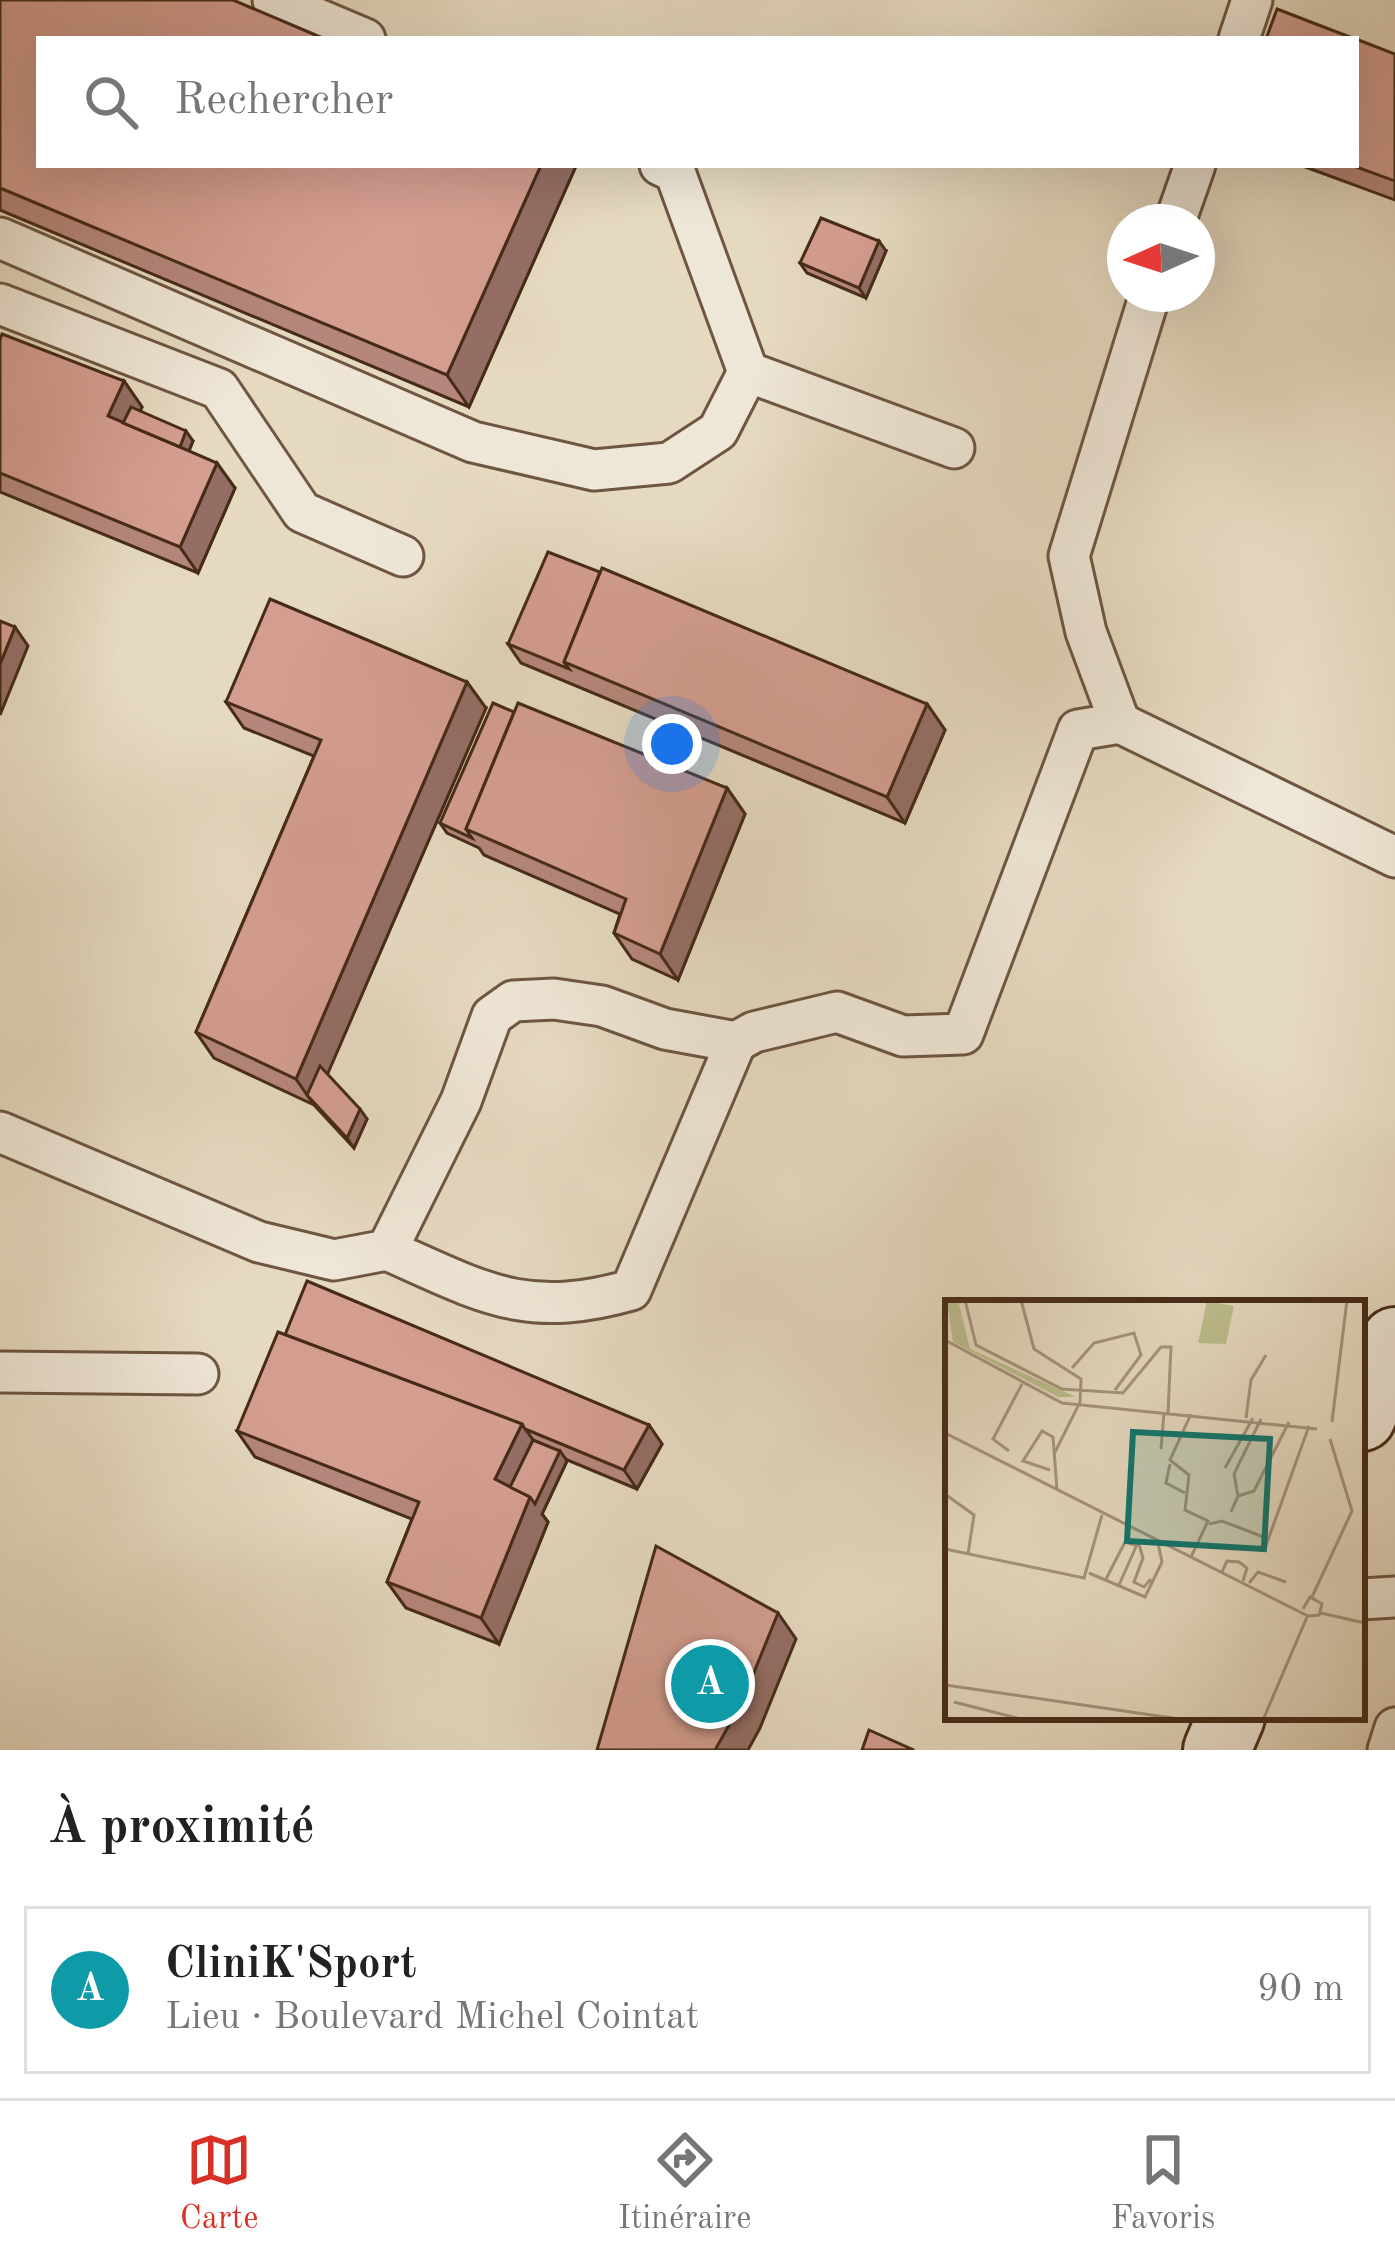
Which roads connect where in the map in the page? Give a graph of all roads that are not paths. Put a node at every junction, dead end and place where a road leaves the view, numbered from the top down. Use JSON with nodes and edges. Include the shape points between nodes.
{"nodes":[{"id":1,"x":274,"y":0,"type":"edge"},
{"id":2,"x":1252,"y":0,"type":"edge"},
{"id":3,"x":358,"y":36,"type":"edge"},
{"id":4,"x":1240,"y":36,"type":"edge"},
{"id":5,"x":666,"y":168,"type":"edge"},
{"id":6,"x":1194,"y":168,"type":"edge"},
{"id":7,"x":1181,"y":204,"type":"edge"},
{"id":8,"x":0,"y":238,"type":"edge"},
{"id":9,"x":0,"y":304,"type":"edge"},
{"id":10,"x":1144,"y":312,"type":"edge"},
{"id":11,"x":748,"y":372,"type":"junction"},
{"id":12,"x":954,"y":448,"type":"dead end"},
{"id":13,"x":403,"y":556,"type":"dead end"},
{"id":14,"x":1120,"y":722,"type":"junction"},
{"id":15,"x":1395,"y":857,"type":"edge"},
{"id":16,"x":736,"y":1042,"type":"junction"},
{"id":17,"x":0,"y":1132,"type":"edge"},
{"id":18,"x":387,"y":1250,"type":"junction"},
{"id":19,"x":1393,"y":1348,"type":"edge"},
{"id":20,"x":0,"y":1372,"type":"edge"},
{"id":21,"x":198,"y":1375,"type":"dead end"},
{"id":22,"x":1365,"y":1410,"type":"edge"},
{"id":23,"x":1395,"y":1597,"type":"edge"},
{"id":24,"x":1365,"y":1599,"type":"edge"},
{"id":25,"x":1230,"y":1720,"type":"edge"},
{"id":26,"x":1395,"y":1728,"type":"edge"},
{"id":27,"x":1217,"y":1750,"type":"edge"},
{"id":28,"x":1388,"y":1750,"type":"edge"}],
"edges":[{"from":1,"to":3,"type":"lane"},
{"from":2,"to":4,"type":"lane"},
{"from":5,"to":11,"type":"lane","via":[[675,172]]},
{"from":6,"to":7,"type":"lane"},
{"from":8,"to":11,"type":"lane","via":[[473,442],[594,470],[669,464],[718,431]]},
{"from":9,"to":13,"type":"lane","via":[[219,389],[302,512]]},
{"from":10,"to":14,"type":"lane","via":[[1069,556],[1086,632]]},
{"from":11,"to":12,"type":"lane"},
{"from":14,"to":15,"type":"lane"},
{"from":14,"to":16,"type":"lane","via":[[1078,730],[962,1034],[903,1036],[837,1012]]},
{"from":16,"to":18,"type":"lane","via":[[602,1006],[513,1001],[492,1016],[461,1101]]},
{"from":16,"to":18,"type":"lane","via":[[631,1290],[551,1307],[489,1295]]},
{"from":17,"to":18,"type":"lane","via":[[259,1242],[334,1260]]},
{"from":19,"to":22,"type":"main road"},
{"from":20,"to":21,"type":"lane"},
{"from":23,"to":24,"type":"lane"},
{"from":25,"to":27,"type":"main road"},
{"from":26,"to":28,"type":"lane"}]}
